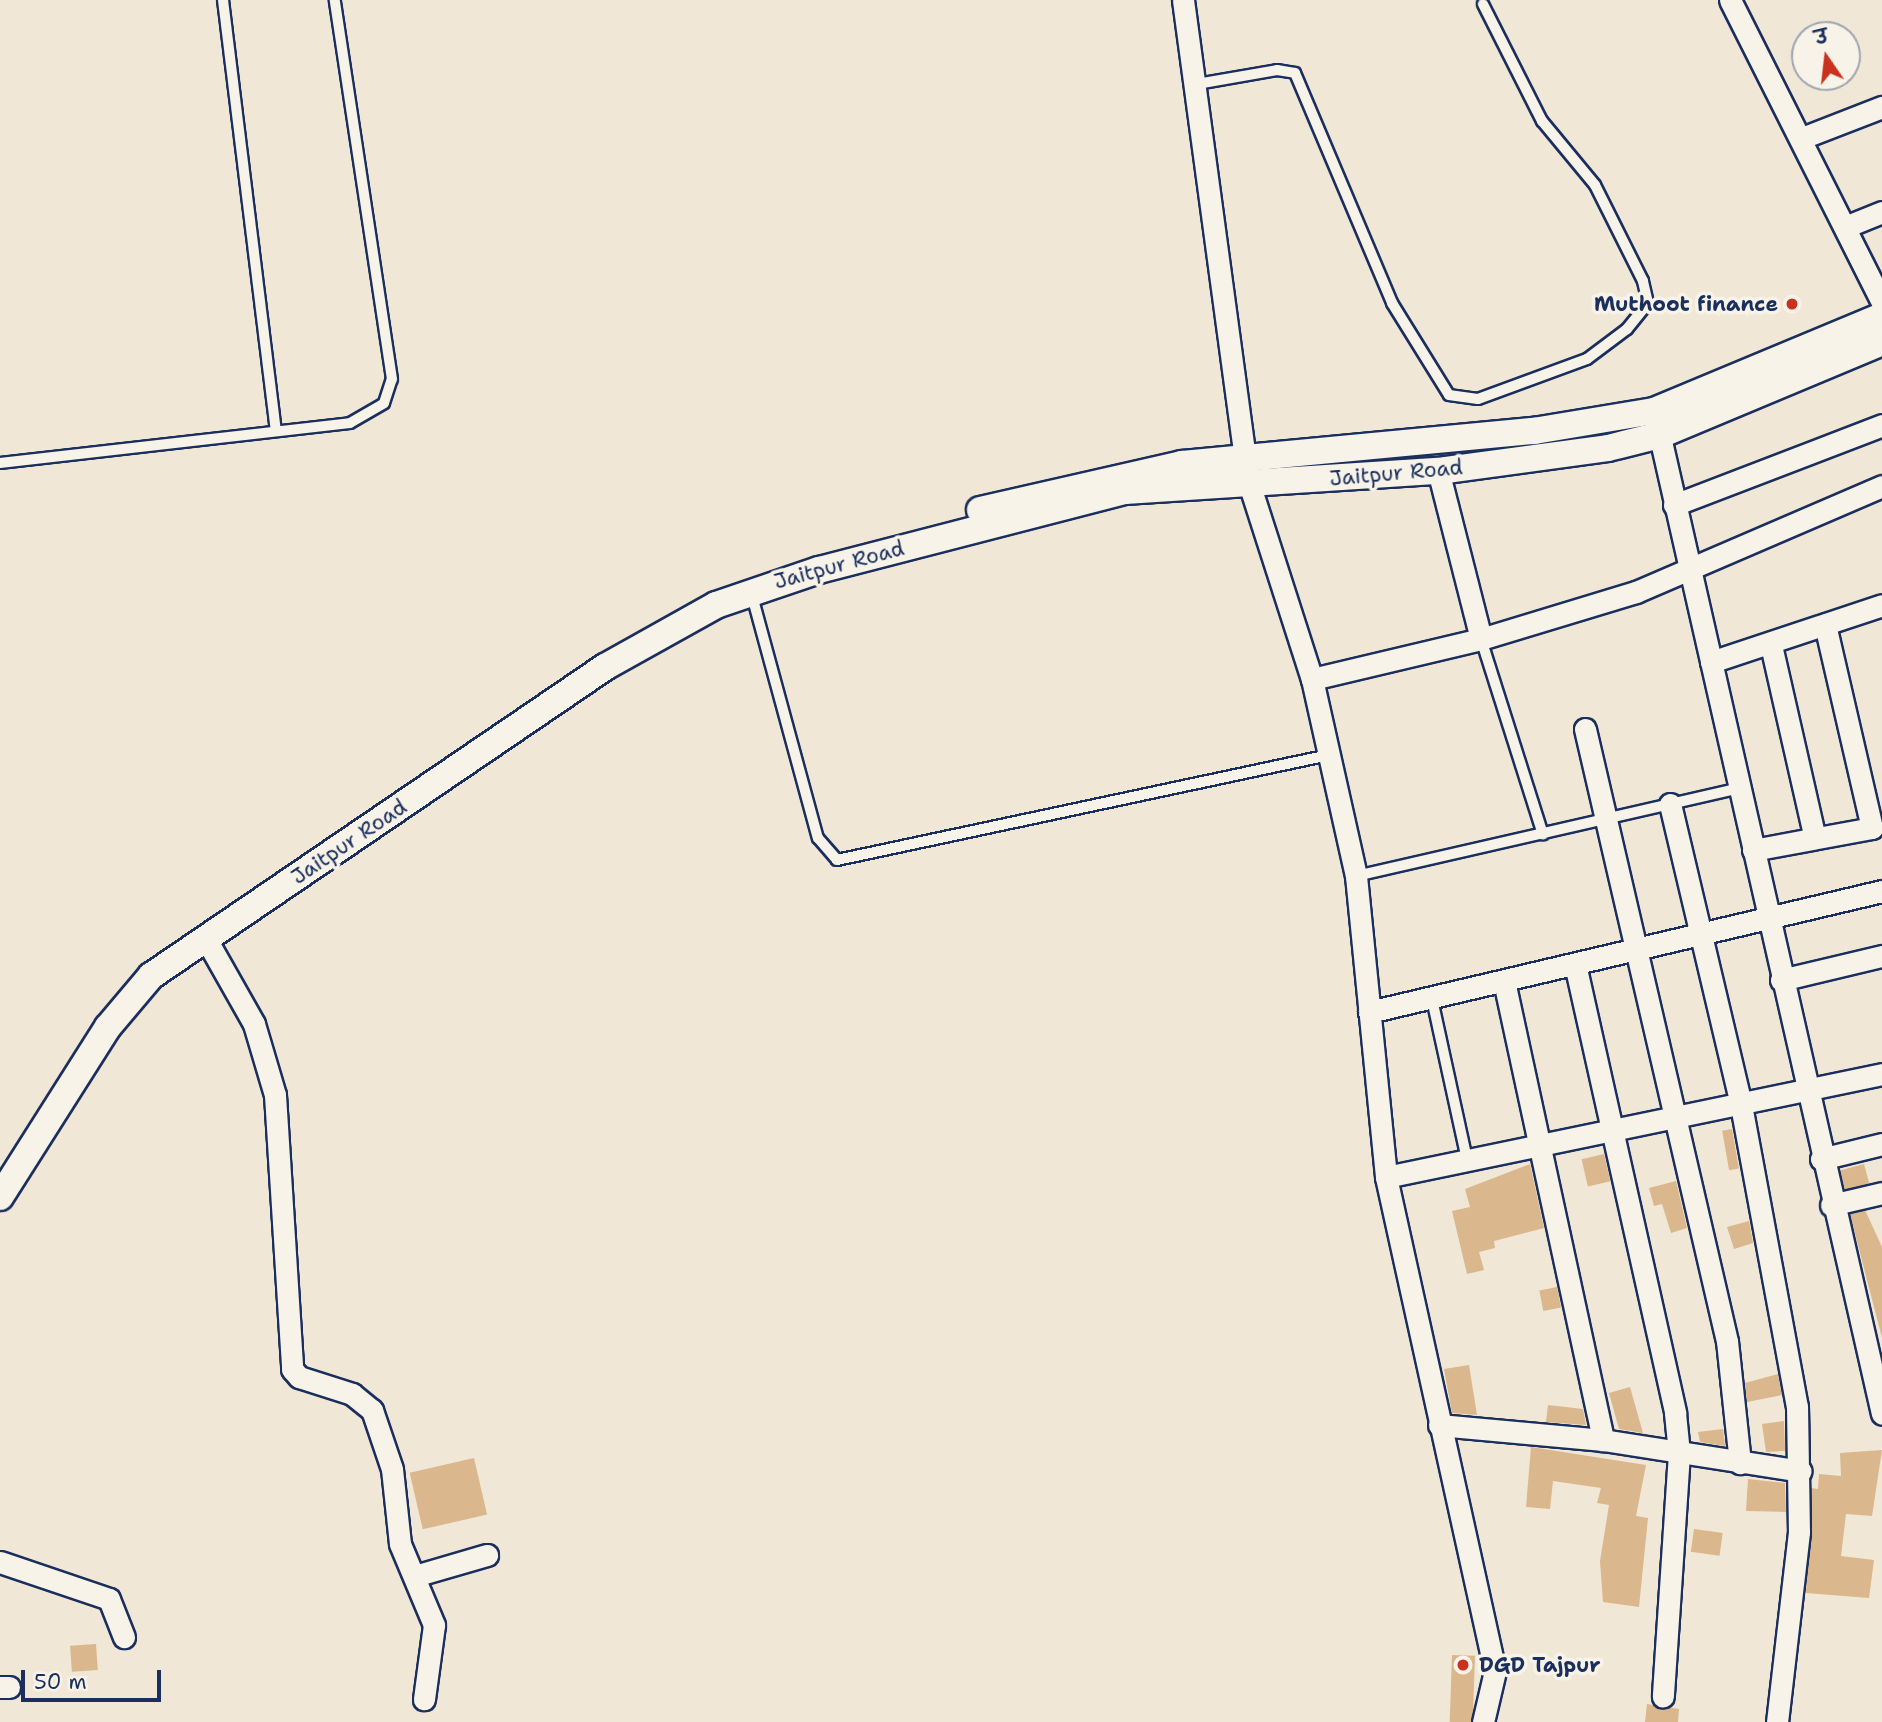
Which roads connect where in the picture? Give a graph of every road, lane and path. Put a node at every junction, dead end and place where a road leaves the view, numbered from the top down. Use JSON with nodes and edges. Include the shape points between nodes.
{"nodes":[{"id":1,"x":223,"y":0,"type":"edge"},
{"id":2,"x":335,"y":0,"type":"edge"},
{"id":3,"x":1183,"y":0,"type":"edge"},
{"id":4,"x":1730,"y":0,"type":"edge"},
{"id":5,"x":1483,"y":4,"type":"dead end"},
{"id":6,"x":1197,"y":84,"type":"junction"},
{"id":7,"x":1882,"y":107,"type":"edge"},
{"id":8,"x":1802,"y":138,"type":"junction"},
{"id":9,"x":1882,"y":212,"type":"edge"},
{"id":10,"x":1845,"y":227,"type":"junction"},
{"id":11,"x":1882,"y":302,"type":"edge"},
{"id":12,"x":1882,"y":316,"type":"edge"},
{"id":13,"x":1882,"y":342,"type":"edge"},
{"id":14,"x":1657,"y":423,"type":"junction"},
{"id":15,"x":1882,"y":425,"type":"edge"},
{"id":16,"x":276,"y":430,"type":"junction"},
{"id":17,"x":0,"y":463,"type":"edge"},
{"id":18,"x":1247,"y":469,"type":"junction"},
{"id":19,"x":1437,"y":470,"type":"junction"},
{"id":20,"x":1882,"y":486,"type":"edge"},
{"id":21,"x":1674,"y":505,"type":"junction"},
{"id":22,"x":1690,"y":566,"type":"junction"},
{"id":23,"x":750,"y":590,"type":"junction"},
{"id":24,"x":1882,"y":606,"type":"edge"},
{"id":25,"x":1825,"y":624,"type":"junction"},
{"id":26,"x":1481,"y":639,"type":"junction"},
{"id":27,"x":1771,"y":645,"type":"junction"},
{"id":28,"x":1711,"y":662,"type":"junction"},
{"id":29,"x":1312,"y":679,"type":"junction"},
{"id":30,"x":1585,"y":729,"type":"dead end"},
{"id":31,"x":1329,"y":755,"type":"junction"},
{"id":32,"x":1739,"y":788,"type":"junction"},
{"id":33,"x":1670,"y":804,"type":"junction"},
{"id":34,"x":1606,"y":818,"type":"junction"},
{"id":35,"x":1543,"y":834,"type":"junction"},
{"id":36,"x":1815,"y":838,"type":"junction"},
{"id":37,"x":1753,"y":850,"type":"junction"},
{"id":38,"x":1356,"y":876,"type":"junction"},
{"id":39,"x":1882,"y":891,"type":"edge"},
{"id":40,"x":1767,"y":915,"type":"junction"},
{"id":41,"x":1700,"y":932,"type":"junction"},
{"id":42,"x":206,"y":939,"type":"junction"},
{"id":43,"x":1637,"y":948,"type":"junction"},
{"id":44,"x":1882,"y":956,"type":"edge"},
{"id":45,"x":1575,"y":964,"type":"junction"},
{"id":46,"x":1782,"y":979,"type":"junction"},
{"id":47,"x":1504,"y":981,"type":"junction"},
{"id":48,"x":1432,"y":999,"type":"junction"},
{"id":49,"x":1369,"y":1012,"type":"junction"},
{"id":50,"x":1882,"y":1073,"type":"edge"},
{"id":51,"x":1805,"y":1089,"type":"junction"},
{"id":52,"x":1741,"y":1105,"type":"junction"},
{"id":53,"x":1675,"y":1116,"type":"junction"},
{"id":54,"x":1614,"y":1129,"type":"junction"},
{"id":55,"x":1882,"y":1144,"type":"edge"},
{"id":56,"x":1538,"y":1146,"type":"junction"},
{"id":57,"x":1821,"y":1159,"type":"junction"},
{"id":58,"x":1467,"y":1160,"type":"junction"},
{"id":59,"x":0,"y":1175,"type":"edge"},
{"id":60,"x":1386,"y":1177,"type":"junction"},
{"id":61,"x":1882,"y":1193,"type":"edge"},
{"id":62,"x":0,"y":1198,"type":"edge"},
{"id":63,"x":1831,"y":1205,"type":"junction"},
{"id":64,"x":1882,"y":1414,"type":"edge"},
{"id":65,"x":1438,"y":1425,"type":"junction"},
{"id":66,"x":1603,"y":1440,"type":"junction"},
{"id":67,"x":1679,"y":1453,"type":"junction"},
{"id":68,"x":1740,"y":1462,"type":"junction"},
{"id":69,"x":1801,"y":1471,"type":"junction"},
{"id":70,"x":487,"y":1555,"type":"dead end"},
{"id":71,"x":0,"y":1562,"type":"edge"},
{"id":72,"x":418,"y":1575,"type":"junction"},
{"id":73,"x":124,"y":1637,"type":"dead end"},
{"id":74,"x":1663,"y":1696,"type":"dead end"},
{"id":75,"x":424,"y":1699,"type":"dead end"},
{"id":76,"x":1483,"y":1722,"type":"edge"},
{"id":77,"x":1777,"y":1722,"type":"edge"}],
"edges":[{"from":1,"to":16,"type":"lane"},
{"from":2,"to":16,"type":"lane","via":[[392,379],[384,403],[369,415]]},
{"from":3,"to":6,"type":"street"},
{"from":4,"to":8,"type":"street"},
{"from":5,"to":6,"type":"lane","via":[[1542,121],[1595,185],[1643,281],[1647,303],[1628,329],[1587,359],[1478,399],[1449,395],[1392,303],[1295,73],[1277,70]]},
{"from":6,"to":18,"type":"street"},
{"from":7,"to":8,"type":"street"},
{"from":8,"to":10,"type":"street"},
{"from":9,"to":10,"type":"street"},
{"from":10,"to":11,"type":"street"},
{"from":12,"to":14,"type":"street","name":"Jaitpur Road"},
{"from":13,"to":14,"type":"street","name":"Jaitpur Road"},
{"from":14,"to":18,"type":"street","name":"Jaitpur Road","via":[[1534,431]]},
{"from":14,"to":19,"type":"street","name":"Jaitpur Road"},
{"from":14,"to":21,"type":"street"},
{"from":15,"to":21,"type":"street"},
{"from":16,"to":17,"type":"lane"},
{"from":18,"to":19,"type":"street","name":"Jaitpur Road"},
{"from":18,"to":23,"type":"street","name":"Jaitpur Road","via":[[1125,491]]},
{"from":18,"to":29,"type":"street"},
{"from":18,"to":59,"type":"street","name":"Jaitpur Road","via":[[1080,482],[756,573],[633,635],[131,978]]},
{"from":19,"to":26,"type":"street"},
{"from":20,"to":22,"type":"street"},
{"from":21,"to":22,"type":"street"},
{"from":22,"to":26,"type":"street","via":[[1636,592]]},
{"from":22,"to":28,"type":"street"},
{"from":23,"to":31,"type":"lane","via":[[818,838],[837,860]]},
{"from":23,"to":42,"type":"street","name":"Jaitpur Road","via":[[605,667]]},
{"from":24,"to":25,"type":"street"},
{"from":25,"to":27,"type":"street"},
{"from":25,"to":36,"type":"street","via":[[1872,828]]},
{"from":26,"to":29,"type":"street"},
{"from":26,"to":35,"type":"lane"},
{"from":27,"to":28,"type":"street"},
{"from":27,"to":36,"type":"street"},
{"from":28,"to":32,"type":"street"},
{"from":29,"to":31,"type":"street"},
{"from":30,"to":34,"type":"street"},
{"from":31,"to":38,"type":"street"},
{"from":32,"to":33,"type":"lane"},
{"from":32,"to":37,"type":"street"},
{"from":33,"to":34,"type":"lane"},
{"from":33,"to":41,"type":"street"},
{"from":34,"to":35,"type":"lane"},
{"from":34,"to":43,"type":"street"},
{"from":35,"to":38,"type":"lane"},
{"from":36,"to":37,"type":"street"},
{"from":37,"to":40,"type":"street"},
{"from":38,"to":49,"type":"street"},
{"from":39,"to":40,"type":"street"},
{"from":40,"to":41,"type":"street"},
{"from":40,"to":46,"type":"street"},
{"from":41,"to":43,"type":"street"},
{"from":41,"to":52,"type":"street"},
{"from":42,"to":62,"type":"street","name":"Jaitpur Road","via":[[151,976],[119,1011]]},
{"from":42,"to":72,"type":"street","via":[[254,1024],[275,1095],[292,1369],[299,1377],[352,1394],[372,1410],[392,1469],[400,1544]]},
{"from":43,"to":45,"type":"street"},
{"from":43,"to":53,"type":"street"},
{"from":44,"to":46,"type":"street"},
{"from":45,"to":47,"type":"street"},
{"from":45,"to":54,"type":"street"},
{"from":46,"to":51,"type":"street"},
{"from":47,"to":48,"type":"street"},
{"from":47,"to":56,"type":"street"},
{"from":48,"to":49,"type":"street"},
{"from":48,"to":58,"type":"lane"},
{"from":49,"to":60,"type":"street"},
{"from":50,"to":51,"type":"street"},
{"from":51,"to":52,"type":"street"},
{"from":51,"to":57,"type":"street"},
{"from":52,"to":53,"type":"street"},
{"from":52,"to":69,"type":"street","via":[[1797,1406]]},
{"from":53,"to":54,"type":"street"},
{"from":53,"to":68,"type":"street","via":[[1727,1341]]},
{"from":54,"to":56,"type":"street"},
{"from":54,"to":67,"type":"street"},
{"from":55,"to":57,"type":"street"},
{"from":56,"to":58,"type":"street"},
{"from":56,"to":66,"type":"street"},
{"from":57,"to":63,"type":"street"},
{"from":58,"to":60,"type":"street"},
{"from":60,"to":65,"type":"street"},
{"from":61,"to":63,"type":"street"},
{"from":63,"to":64,"type":"street"},
{"from":65,"to":66,"type":"street"},
{"from":65,"to":76,"type":"street","via":[[1495,1671]]},
{"from":66,"to":67,"type":"street"},
{"from":67,"to":68,"type":"street"},
{"from":67,"to":74,"type":"street"},
{"from":68,"to":69,"type":"street"},
{"from":69,"to":77,"type":"street"},
{"from":70,"to":72,"type":"street"},
{"from":71,"to":73,"type":"street","via":[[109,1599]]},
{"from":72,"to":75,"type":"street","via":[[434,1625]]}]}
